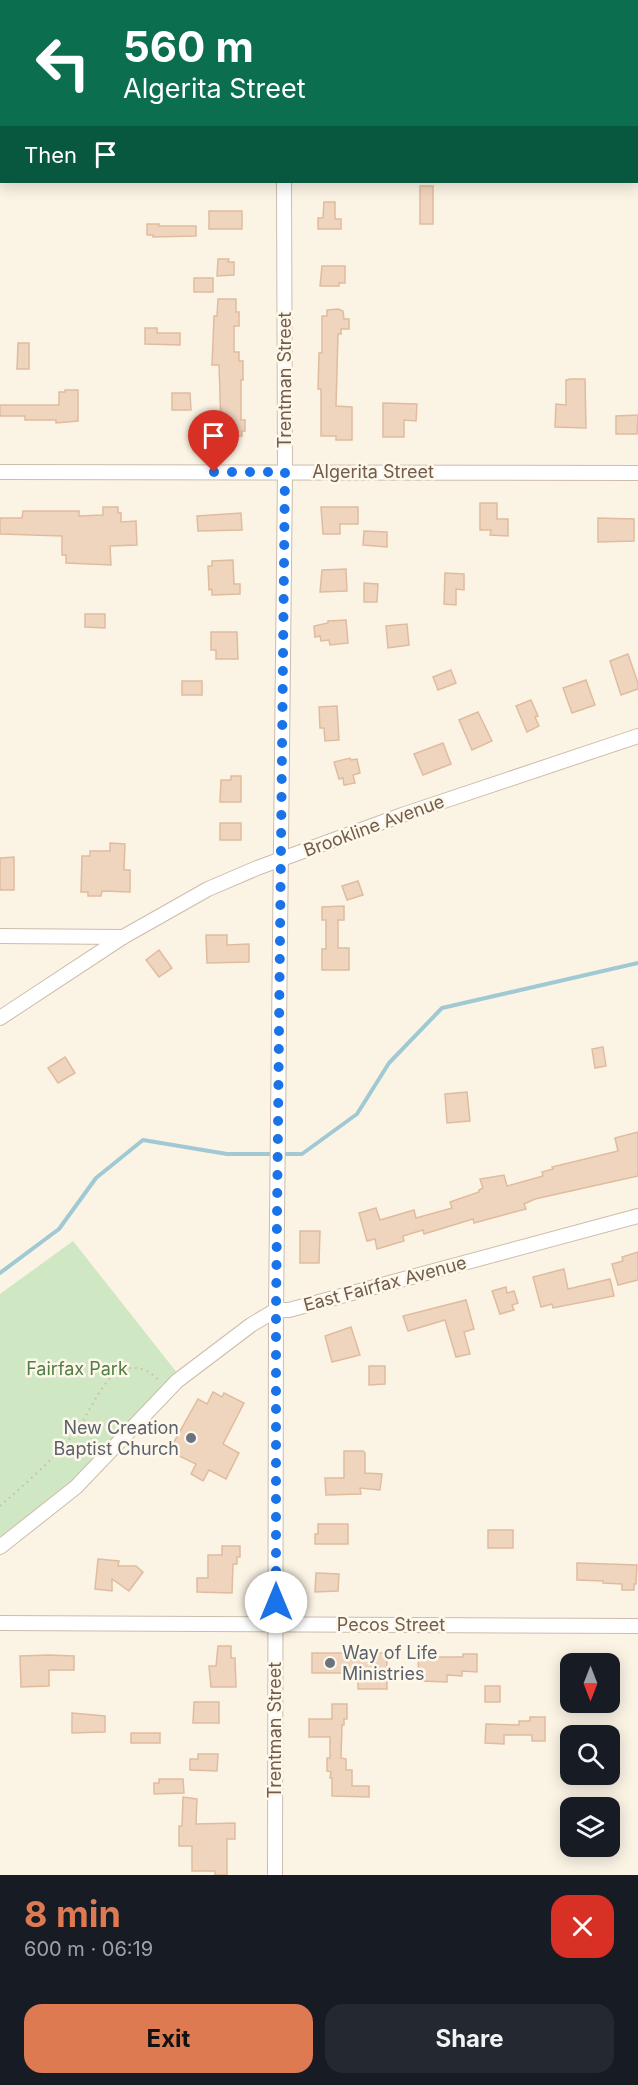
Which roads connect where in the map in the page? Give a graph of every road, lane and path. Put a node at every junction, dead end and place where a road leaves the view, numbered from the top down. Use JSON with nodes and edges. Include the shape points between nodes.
{"nodes":[{"id":1,"x":284,"y":183,"type":"edge"},
{"id":2,"x":0,"y":472,"type":"edge"},
{"id":3,"x":285,"y":472,"type":"junction"},
{"id":4,"x":638,"y":472,"type":"edge"},
{"id":5,"x":638,"y":736,"type":"edge"},
{"id":6,"x":282,"y":859,"type":"junction"},
{"id":7,"x":0,"y":936,"type":"edge"},
{"id":8,"x":123,"y":938,"type":"junction"},
{"id":9,"x":0,"y":1018,"type":"edge"},
{"id":10,"x":638,"y":1216,"type":"edge"},
{"id":11,"x":276,"y":1310,"type":"junction"},
{"id":12,"x":168,"y":1391,"type":"junction"},
{"id":13,"x":0,"y":1506,"type":"edge"},
{"id":14,"x":0,"y":1547,"type":"edge"},
{"id":15,"x":0,"y":1623,"type":"edge"},
{"id":16,"x":276,"y":1624,"type":"junction"},
{"id":17,"x":638,"y":1626,"type":"edge"},
{"id":18,"x":275,"y":1875,"type":"edge"}],
"edges":[{"from":1,"to":3,"type":"street","name":"Trentman Street"},
{"from":2,"to":3,"type":"street","name":"Algerita Street"},
{"from":3,"to":4,"type":"street","name":"Algerita Street"},
{"from":3,"to":6,"type":"street","name":"Trentman Street"},
{"from":5,"to":6,"type":"street","name":"Brookline Avenue"},
{"from":6,"to":8,"type":"street","name":"Brookline Avenue","via":[[208,889]]},
{"from":6,"to":11,"type":"street","name":"Trentman Street"},
{"from":7,"to":8,"type":"street"},
{"from":8,"to":9,"type":"street","name":"Brookline Avenue"},
{"from":10,"to":11,"type":"street","name":"East Fairfax Avenue","via":[[289,1310]]},
{"from":11,"to":12,"type":"street","name":"East Fairfax Avenue"},
{"from":11,"to":16,"type":"street","name":"Trentman Street"},
{"from":12,"to":13,"type":"path","via":[[147,1371],[119,1371],[77,1429]]},
{"from":12,"to":14,"type":"street","name":"East Fairfax Avenue","via":[[76,1487]]},
{"from":15,"to":16,"type":"street","name":"Pecos Street"},
{"from":16,"to":17,"type":"street","name":"Pecos Street"},
{"from":16,"to":18,"type":"street","name":"Trentman Street"}]}
